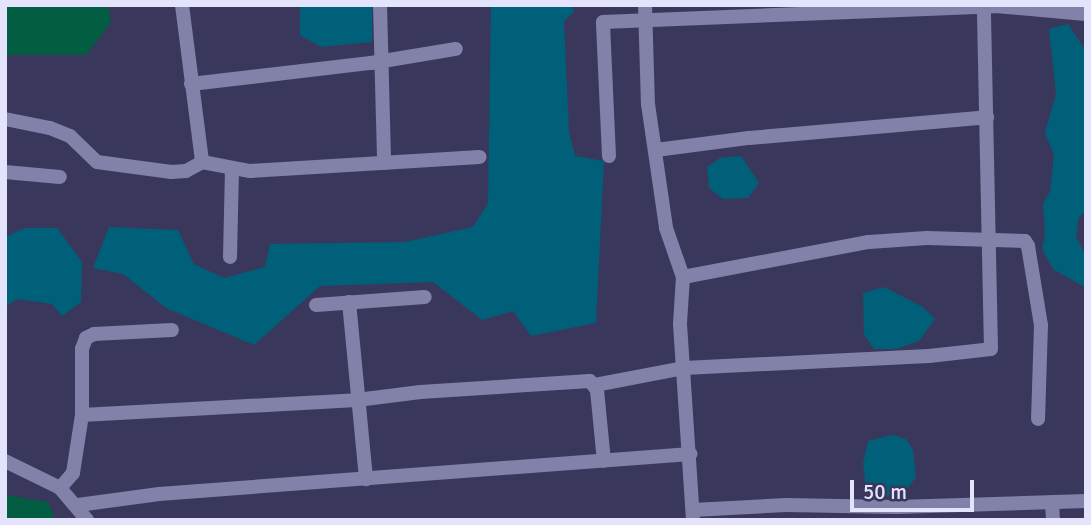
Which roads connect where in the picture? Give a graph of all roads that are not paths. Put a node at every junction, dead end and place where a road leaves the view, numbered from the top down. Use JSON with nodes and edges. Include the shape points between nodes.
{"nodes":[{"id":1,"x":182,"y":5,"type":"edge"},
{"id":2,"x":380,"y":5,"type":"edge"},
{"id":3,"x":992,"y":6,"type":"edge"},
{"id":4,"x":766,"y":10,"type":"edge"},
{"id":5,"x":646,"y":12,"type":"edge"},
{"id":6,"x":1086,"y":14,"type":"edge"},
{"id":7,"x":456,"y":49,"type":"dead end"},
{"id":8,"x":382,"y":61,"type":"junction"},
{"id":9,"x":191,"y":84,"type":"junction"},
{"id":10,"x":987,"y":117,"type":"junction"},
{"id":11,"x":5,"y":119,"type":"edge"},
{"id":12,"x":656,"y":150,"type":"junction"},
{"id":13,"x":609,"y":156,"type":"dead end"},
{"id":14,"x":480,"y":157,"type":"dead end"},
{"id":15,"x":202,"y":162,"type":"junction"},
{"id":16,"x":384,"y":163,"type":"junction"},
{"id":17,"x":232,"y":169,"type":"junction"},
{"id":18,"x":5,"y":172,"type":"edge"},
{"id":19,"x":60,"y":177,"type":"dead end"},
{"id":20,"x":989,"y":241,"type":"junction"},
{"id":21,"x":230,"y":257,"type":"dead end"},
{"id":22,"x":683,"y":277,"type":"junction"},
{"id":23,"x":425,"y":297,"type":"dead end"},
{"id":24,"x":349,"y":302,"type":"junction"},
{"id":25,"x":316,"y":305,"type":"dead end"},
{"id":26,"x":172,"y":330,"type":"dead end"},
{"id":27,"x":684,"y":368,"type":"junction"},
{"id":28,"x":595,"y":385,"type":"junction"},
{"id":29,"x":357,"y":400,"type":"junction"},
{"id":30,"x":82,"y":415,"type":"junction"},
{"id":31,"x":1038,"y":419,"type":"dead end"},
{"id":32,"x":691,"y":454,"type":"junction"},
{"id":33,"x":5,"y":461,"type":"edge"},
{"id":34,"x":604,"y":461,"type":"junction"},
{"id":35,"x":366,"y":479,"type":"junction"},
{"id":36,"x":60,"y":488,"type":"junction"},
{"id":37,"x":1086,"y":500,"type":"edge"},
{"id":38,"x":1052,"y":502,"type":"junction"},
{"id":39,"x":78,"y":505,"type":"junction"},
{"id":40,"x":844,"y":513,"type":"edge"},
{"id":41,"x":693,"y":515,"type":"edge"},
{"id":42,"x":87,"y":520,"type":"edge"},
{"id":43,"x":1053,"y":520,"type":"edge"}],
"edges":[{"from":1,"to":9,"type":"street"},
{"from":2,"to":8,"type":"street"},
{"from":3,"to":4,"type":"street"},
{"from":3,"to":6,"type":"street"},
{"from":3,"to":10,"type":"street"},
{"from":4,"to":5,"type":"street"},
{"from":5,"to":12,"type":"street","via":[[648,104]]},
{"from":5,"to":13,"type":"street","via":[[603,22]]},
{"from":7,"to":8,"type":"street"},
{"from":8,"to":9,"type":"street"},
{"from":8,"to":16,"type":"street"},
{"from":9,"to":15,"type":"street"},
{"from":10,"to":12,"type":"street"},
{"from":10,"to":20,"type":"street"},
{"from":11,"to":15,"type":"street","via":[[70,136],[97,162],[170,172],[186,171]]},
{"from":12,"to":22,"type":"street","via":[[666,228]]},
{"from":14,"to":16,"type":"street"},
{"from":15,"to":17,"type":"street"},
{"from":16,"to":17,"type":"street"},
{"from":17,"to":21,"type":"street"},
{"from":18,"to":19,"type":"street"},
{"from":20,"to":22,"type":"street","via":[[927,238],[870,242]]},
{"from":20,"to":27,"type":"street","via":[[991,349]]},
{"from":20,"to":31,"type":"street","via":[[1025,241],[1028,246],[1042,341]]},
{"from":22,"to":27,"type":"street","via":[[680,324]]},
{"from":23,"to":24,"type":"street"},
{"from":24,"to":25,"type":"street"},
{"from":24,"to":29,"type":"street"},
{"from":26,"to":30,"type":"street","via":[[86,338]]},
{"from":27,"to":28,"type":"street"},
{"from":27,"to":32,"type":"street"},
{"from":28,"to":29,"type":"street","via":[[590,381],[555,382]]},
{"from":28,"to":34,"type":"street"},
{"from":29,"to":30,"type":"street"},
{"from":29,"to":35,"type":"street"},
{"from":30,"to":36,"type":"street","via":[[73,473]]},
{"from":32,"to":34,"type":"street"},
{"from":32,"to":41,"type":"street"},
{"from":33,"to":36,"type":"street"},
{"from":34,"to":35,"type":"street"},
{"from":35,"to":39,"type":"street","via":[[159,494]]},
{"from":36,"to":39,"type":"street"},
{"from":37,"to":38,"type":"street"},
{"from":38,"to":40,"type":"street"},
{"from":38,"to":43,"type":"street"},
{"from":39,"to":42,"type":"street"},
{"from":40,"to":41,"type":"street","via":[[786,505]]}]}
